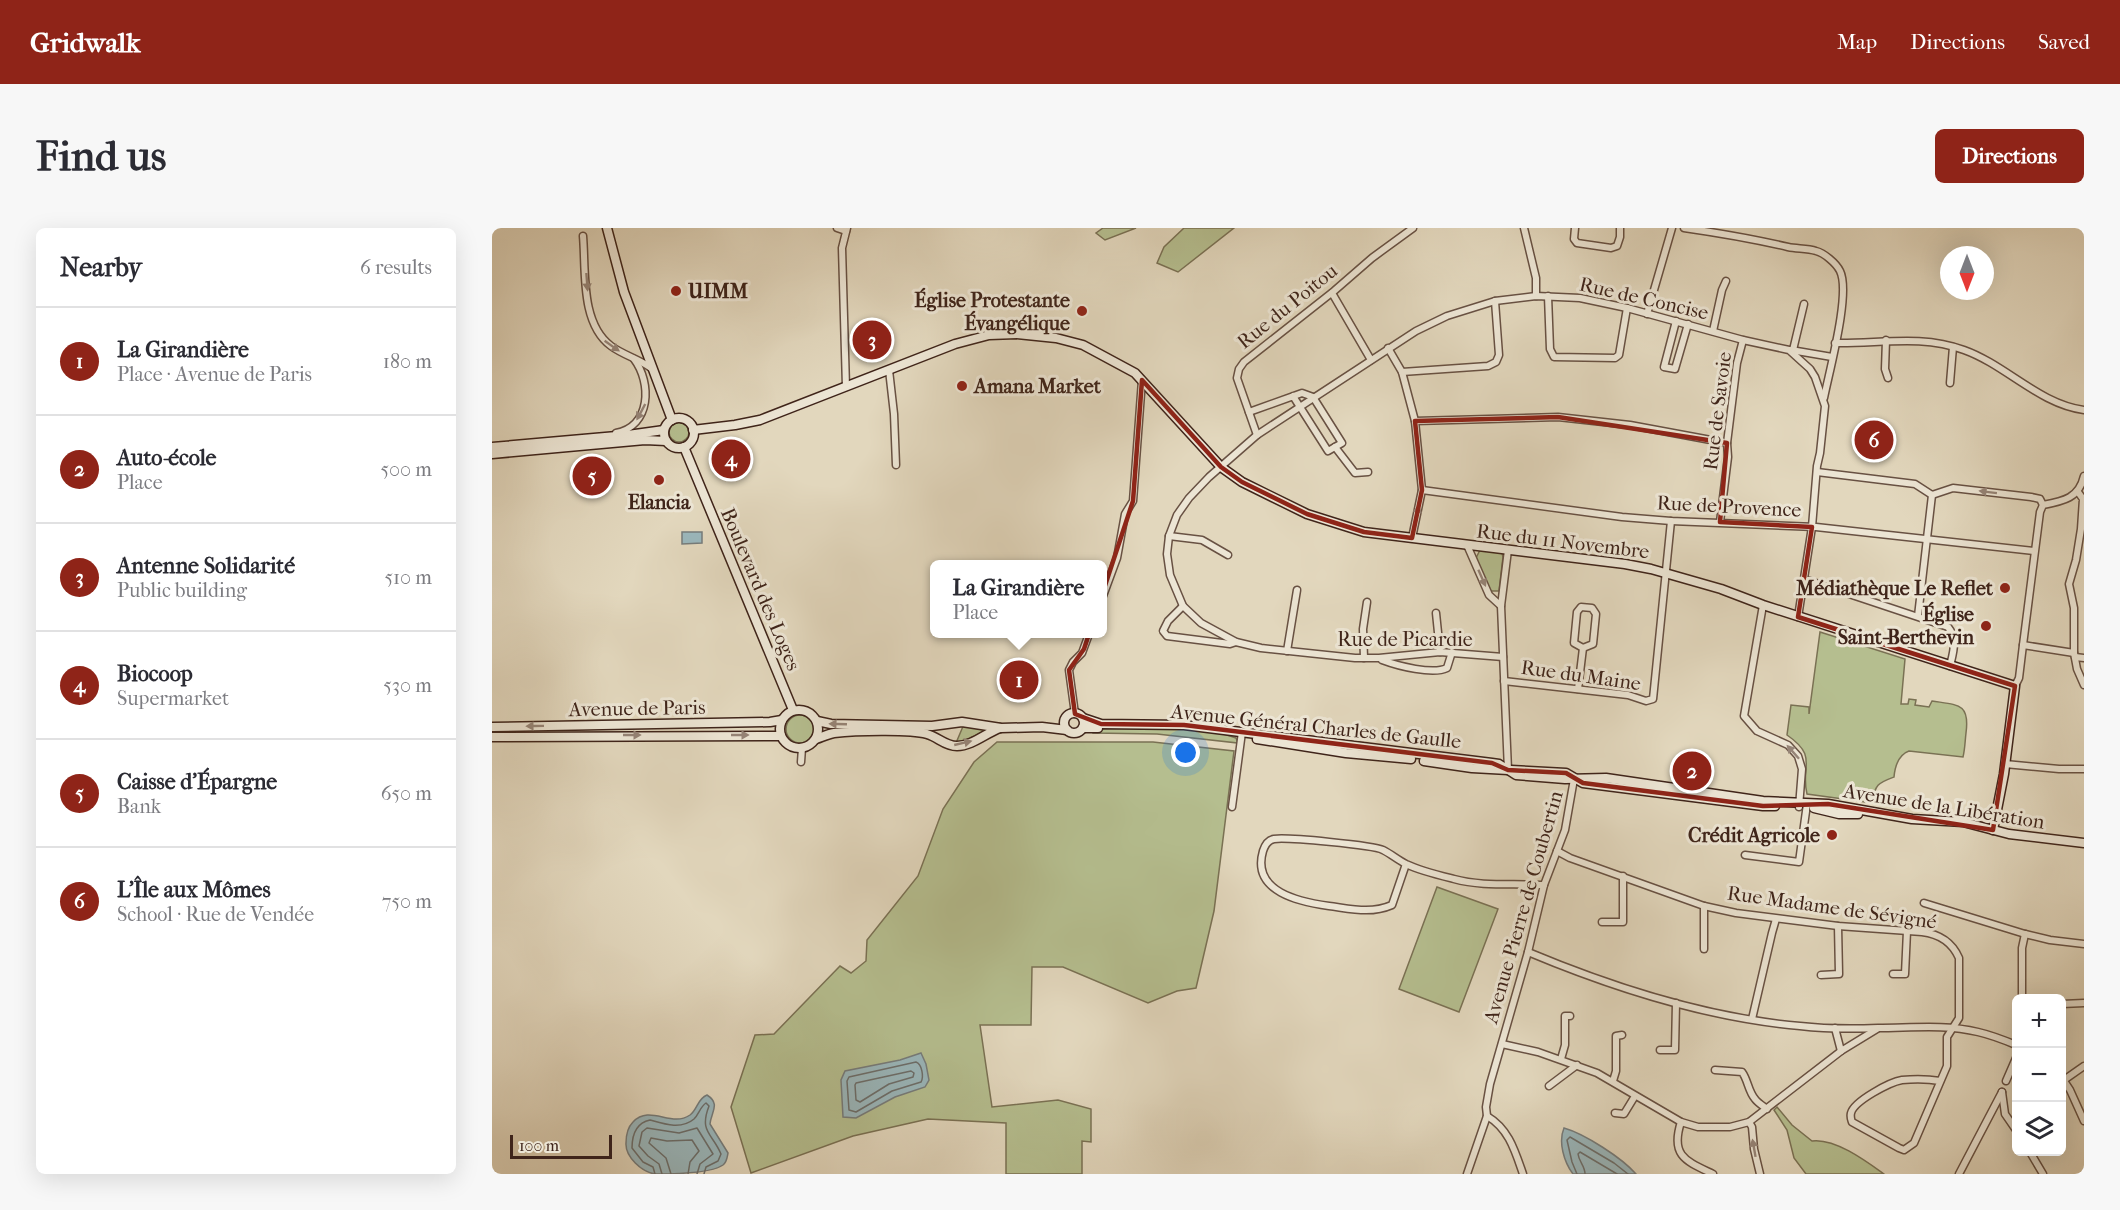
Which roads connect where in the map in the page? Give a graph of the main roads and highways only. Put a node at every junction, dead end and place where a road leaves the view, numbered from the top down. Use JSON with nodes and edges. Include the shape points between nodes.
{"nodes":[{"id":1,"x":607,"y":228,"type":"edge"},
{"id":2,"x":672,"y":420,"type":"junction"},
{"id":3,"x":664,"y":430,"type":"junction"},
{"id":4,"x":693,"y":430,"type":"junction"},
{"id":5,"x":666,"y":441,"type":"junction"},
{"id":6,"x":492,"y":447,"type":"edge"},
{"id":7,"x":684,"y":447,"type":"junction"},
{"id":8,"x":492,"y":454,"type":"edge"},
{"id":9,"x":793,"y":710,"type":"junction"},
{"id":10,"x":1066,"y":719,"type":"junction"},
{"id":11,"x":782,"y":720,"type":"junction"},
{"id":12,"x":1080,"y":720,"type":"junction"},
{"id":13,"x":817,"y":721,"type":"junction"},
{"id":14,"x":492,"y":727,"type":"edge"},
{"id":15,"x":1042,"y":727,"type":"junction"},
{"id":16,"x":1001,"y":728,"type":"junction"},
{"id":17,"x":1068,"y":730,"type":"junction"},
{"id":18,"x":492,"y":736,"type":"edge"},
{"id":19,"x":781,"y":736,"type":"junction"},
{"id":20,"x":816,"y":739,"type":"junction"},
{"id":21,"x":1873,"y":814,"type":"joint"},
{"id":22,"x":1993,"y":830,"type":"junction"},
{"id":23,"x":2084,"y":843,"type":"edge"}],
"edges":[{"from":1,"to":2,"type":"main road","via":[[624,292]]},
{"from":2,"to":3,"type":"main road"},
{"from":2,"to":4,"type":"main road","via":[[685,420]]},
{"from":3,"to":5,"type":"main road"},
{"from":3,"to":6,"type":"main road"},
{"from":4,"to":7,"type":"main road","via":[[693,438]]},
{"from":4,"to":22,"type":"main road","name":"Rue du 11 Novembre","via":[[760,420],[955,344],[989,335],[1056,338],[1083,345],[1142,380],[1221,467],[1242,482],[1307,514],[1364,532],[1625,564],[1666,573],[2015,686]]},
{"from":5,"to":7,"type":"main road","via":[[674,447]]},
{"from":5,"to":8,"type":"main road"},
{"from":7,"to":9,"type":"main road","name":"Boulevard des Loges"},
{"from":9,"to":11,"type":"main road"},
{"from":9,"to":13,"type":"main road","via":[[808,711]]},
{"from":10,"to":12,"type":"main road","via":[[1069,715]]},
{"from":10,"to":15,"type":"main road"},
{"from":10,"to":17,"type":"main road"},
{"from":11,"to":14,"type":"main road","name":"Avenue de Paris","one_way":true},
{"from":11,"to":19,"type":"main road"},
{"from":12,"to":17,"type":"main road","name":"Avenue Général Charles de Gaulle","via":[[1076,733]]},
{"from":12,"to":21,"type":"main road","name":"Avenue Général Charles de Gaulle","via":[[1184,725],[1492,763],[1508,770],[1566,773],[1583,783],[1763,806]]},
{"from":16,"to":13,"type":"main road","one_way":true,"via":[[962,722],[924,726]]},
{"from":13,"to":20,"type":"main road"},
{"from":15,"to":16,"type":"main road"},
{"from":15,"to":17,"type":"main road"},
{"from":20,"to":16,"type":"main road","one_way":true,"via":[[831,733],[924,734],[958,746]]},
{"from":18,"to":19,"type":"main road","name":"Avenue de Paris","one_way":true},
{"from":19,"to":20,"type":"main road","via":[[788,744],[802,748]]},
{"from":21,"to":22,"type":"main road","name":"Avenue de la Libération","via":[[1954,821]]},
{"from":22,"to":23,"type":"main road","name":"Avenue de la Libération"}]}
